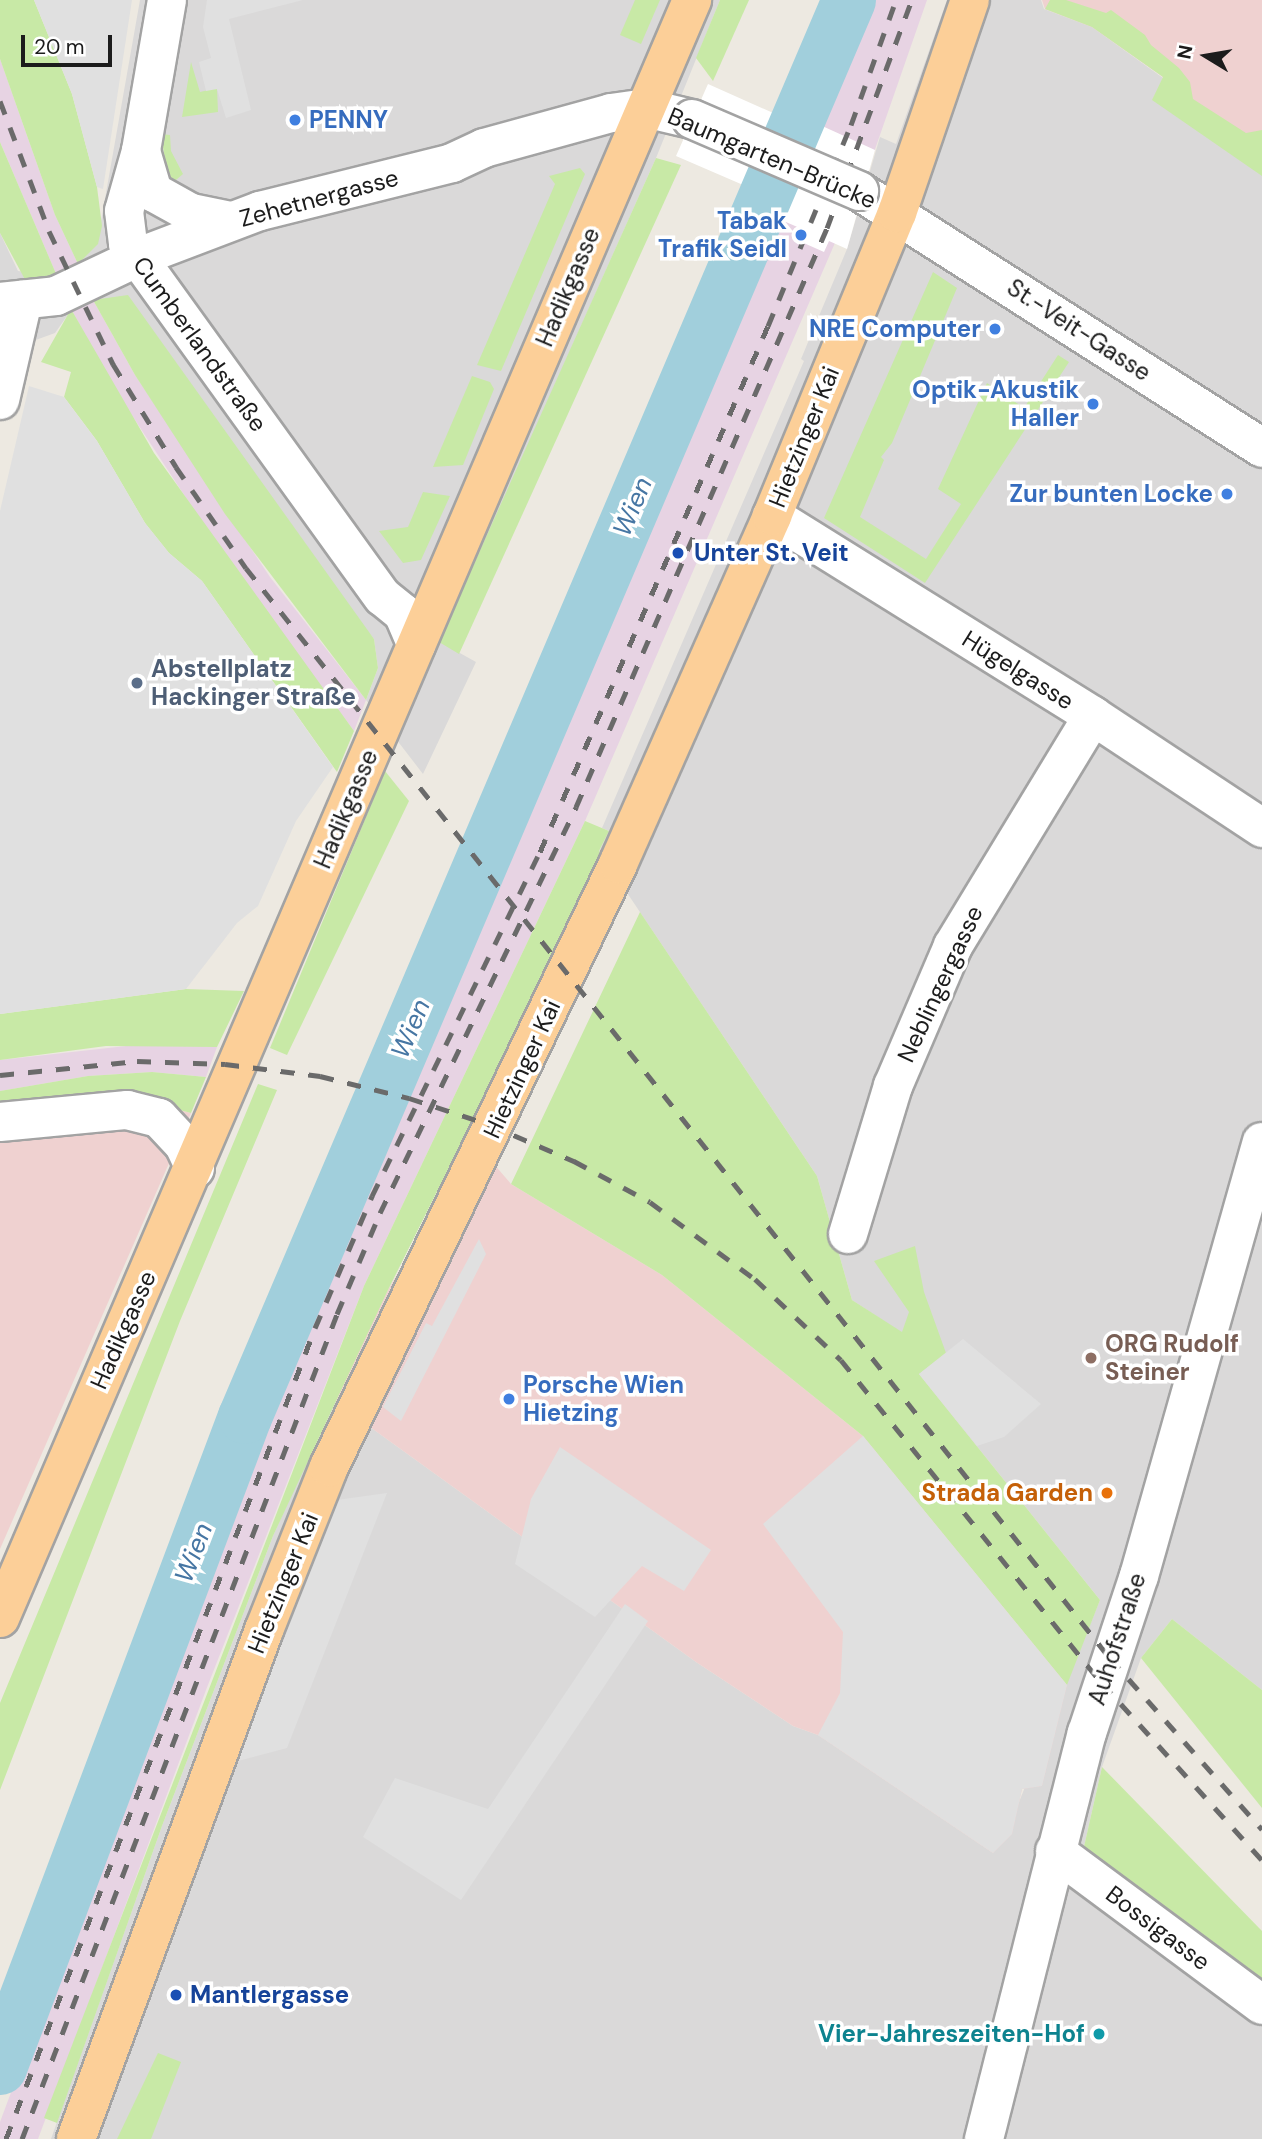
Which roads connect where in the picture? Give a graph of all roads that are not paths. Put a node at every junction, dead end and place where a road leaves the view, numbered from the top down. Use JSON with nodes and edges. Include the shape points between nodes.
{"nodes":[{"id":1,"x":167,"y":0,"type":"edge"},
{"id":2,"x":692,"y":0,"type":"edge"},
{"id":3,"x":970,"y":0,"type":"edge"},
{"id":4,"x":645,"y":108,"type":"junction"},
{"id":5,"x":141,"y":151,"type":"junction"},
{"id":6,"x":897,"y":213,"type":"junction"},
{"id":7,"x":231,"y":221,"type":"junction"},
{"id":8,"x":136,"y":258,"type":"junction"},
{"id":9,"x":11,"y":301,"type":"edge"},
{"id":10,"x":0,"y":400,"type":"edge"},
{"id":11,"x":1262,"y":448,"type":"edge"},
{"id":12,"x":772,"y":516,"type":"junction"},
{"id":13,"x":416,"y":644,"type":"junction"},
{"id":14,"x":1093,"y":716,"type":"junction"},
{"id":15,"x":1262,"y":828,"type":"edge"},
{"id":16,"x":0,"y":1122,"type":"edge"},
{"id":17,"x":1259,"y":1158,"type":"edge"},
{"id":18,"x":195,"y":1169,"type":"junction"},
{"id":19,"x":848,"y":1234,"type":"dead end"},
{"id":20,"x":0,"y":1618,"type":"edge"},
{"id":21,"x":1055,"y":1851,"type":"junction"},
{"id":22,"x":1262,"y":2005,"type":"edge"},
{"id":23,"x":76,"y":2139,"type":"edge"},
{"id":24,"x":984,"y":2139,"type":"edge"}],
"edges":[{"from":1,"to":5,"type":"street","name":"Cumberlandstraße"},
{"from":2,"to":4,"type":"main road","name":"Hadikgasse"},
{"from":3,"to":6,"type":"main road","name":"Hietzinger Kai"},
{"from":4,"to":6,"type":"street","name":"Baumgarten-Brücke","bridge":true,"via":[[692,119],[859,191]]},
{"from":4,"to":7,"type":"street","name":"Zehetnergasse","via":[[611,113],[484,148],[452,163]]},
{"from":4,"to":13,"type":"main road","name":"Hadikgasse"},
{"from":5,"to":7,"type":"street","via":[[153,192],[191,213]]},
{"from":5,"to":8,"type":"street","name":"Cumberlandstraße","via":[[124,211],[126,237]]},
{"from":6,"to":11,"type":"street","name":"St.-Veit-Gasse"},
{"from":6,"to":12,"type":"main road","name":"Hietzinger Kai"},
{"from":7,"to":8,"type":"street","name":"Zehetnergasse"},
{"from":8,"to":9,"type":"street","name":"Zehetnergasse","via":[[56,296]]},
{"from":8,"to":13,"type":"street","name":"Cumberlandstraße","via":[[383,597],[403,613]]},
{"from":9,"to":10,"type":"street"},
{"from":12,"to":14,"type":"street","name":"Hügelgasse"},
{"from":12,"to":23,"type":"main road","name":"Hietzinger Kai","via":[[606,888],[329,1467]]},
{"from":13,"to":18,"type":"main road","name":"Hadikgasse"},
{"from":14,"to":15,"type":"street","name":"Hügelgasse"},
{"from":14,"to":19,"type":"street","name":"Neblingergasse","via":[[953,946],[893,1086]]},
{"from":16,"to":18,"type":"street","via":[[127,1110],[159,1118],[184,1145]]},
{"from":17,"to":21,"type":"street","name":"Auhofstraße"},
{"from":18,"to":20,"type":"main road","name":"Hadikgasse","via":[[54,1483]]},
{"from":21,"to":22,"type":"street","name":"Bossigasse"},
{"from":21,"to":24,"type":"street","name":"Auhofstraße"}]}
